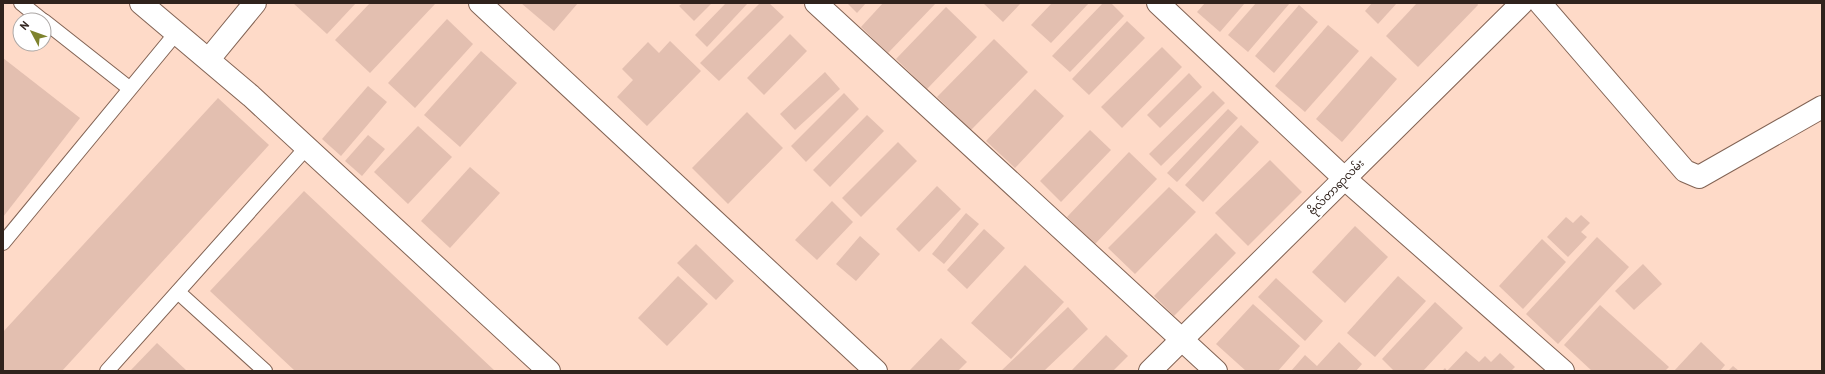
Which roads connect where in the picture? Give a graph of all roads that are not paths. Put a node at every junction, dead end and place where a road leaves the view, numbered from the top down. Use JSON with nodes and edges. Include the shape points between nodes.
{"nodes":[{"id":1,"x":21,"y":3,"type":"edge"},
{"id":2,"x":141,"y":3,"type":"edge"},
{"id":3,"x":255,"y":3,"type":"edge"},
{"id":4,"x":480,"y":3,"type":"edge"},
{"id":5,"x":816,"y":3,"type":"edge"},
{"id":6,"x":1158,"y":3,"type":"edge"},
{"id":7,"x":1522,"y":3,"type":"edge"},
{"id":8,"x":1540,"y":3,"type":"edge"},
{"id":9,"x":32,"y":12,"type":"edge"},
{"id":10,"x":52,"y":28,"type":"edge"},
{"id":11,"x":177,"y":32,"type":"junction"},
{"id":12,"x":209,"y":59,"type":"junction"},
{"id":13,"x":130,"y":88,"type":"junction"},
{"id":14,"x":1822,"y":107,"type":"edge"},
{"id":15,"x":307,"y":147,"type":"junction"},
{"id":16,"x":1344,"y":178,"type":"junction"},
{"id":17,"x":3,"y":243,"type":"edge"},
{"id":18,"x":178,"y":292,"type":"junction"},
{"id":19,"x":1182,"y":339,"type":"junction"},
{"id":20,"x":107,"y":371,"type":"edge"},
{"id":21,"x":265,"y":371,"type":"edge"},
{"id":22,"x":549,"y":371,"type":"edge"},
{"id":23,"x":876,"y":371,"type":"edge"},
{"id":24,"x":1150,"y":371,"type":"edge"},
{"id":25,"x":1216,"y":371,"type":"edge"},
{"id":26,"x":1563,"y":371,"type":"edge"}],
"edges":[{"from":1,"to":9,"type":"lane"},
{"from":2,"to":11,"type":"street"},
{"from":3,"to":12,"type":"street"},
{"from":4,"to":23,"type":"street"},
{"from":5,"to":19,"type":"street"},
{"from":6,"to":16,"type":"street"},
{"from":7,"to":16,"type":"street","name":"ဗိုလ်တာရာလမ်း"},
{"from":8,"to":14,"type":"street","via":[[1685,171],[1699,177]]},
{"from":10,"to":13,"type":"lane"},
{"from":11,"to":12,"type":"street"},
{"from":11,"to":13,"type":"lane"},
{"from":12,"to":15,"type":"street"},
{"from":13,"to":17,"type":"lane"},
{"from":15,"to":18,"type":"lane"},
{"from":15,"to":22,"type":"street"},
{"from":16,"to":19,"type":"street","name":"ဗိုလ်တာရာလမ်း"},
{"from":16,"to":26,"type":"street"},
{"from":18,"to":20,"type":"lane"},
{"from":18,"to":21,"type":"lane"},
{"from":19,"to":24,"type":"street","name":"ဗိုလ်တာရာလမ်း"},
{"from":19,"to":25,"type":"street"}]}
